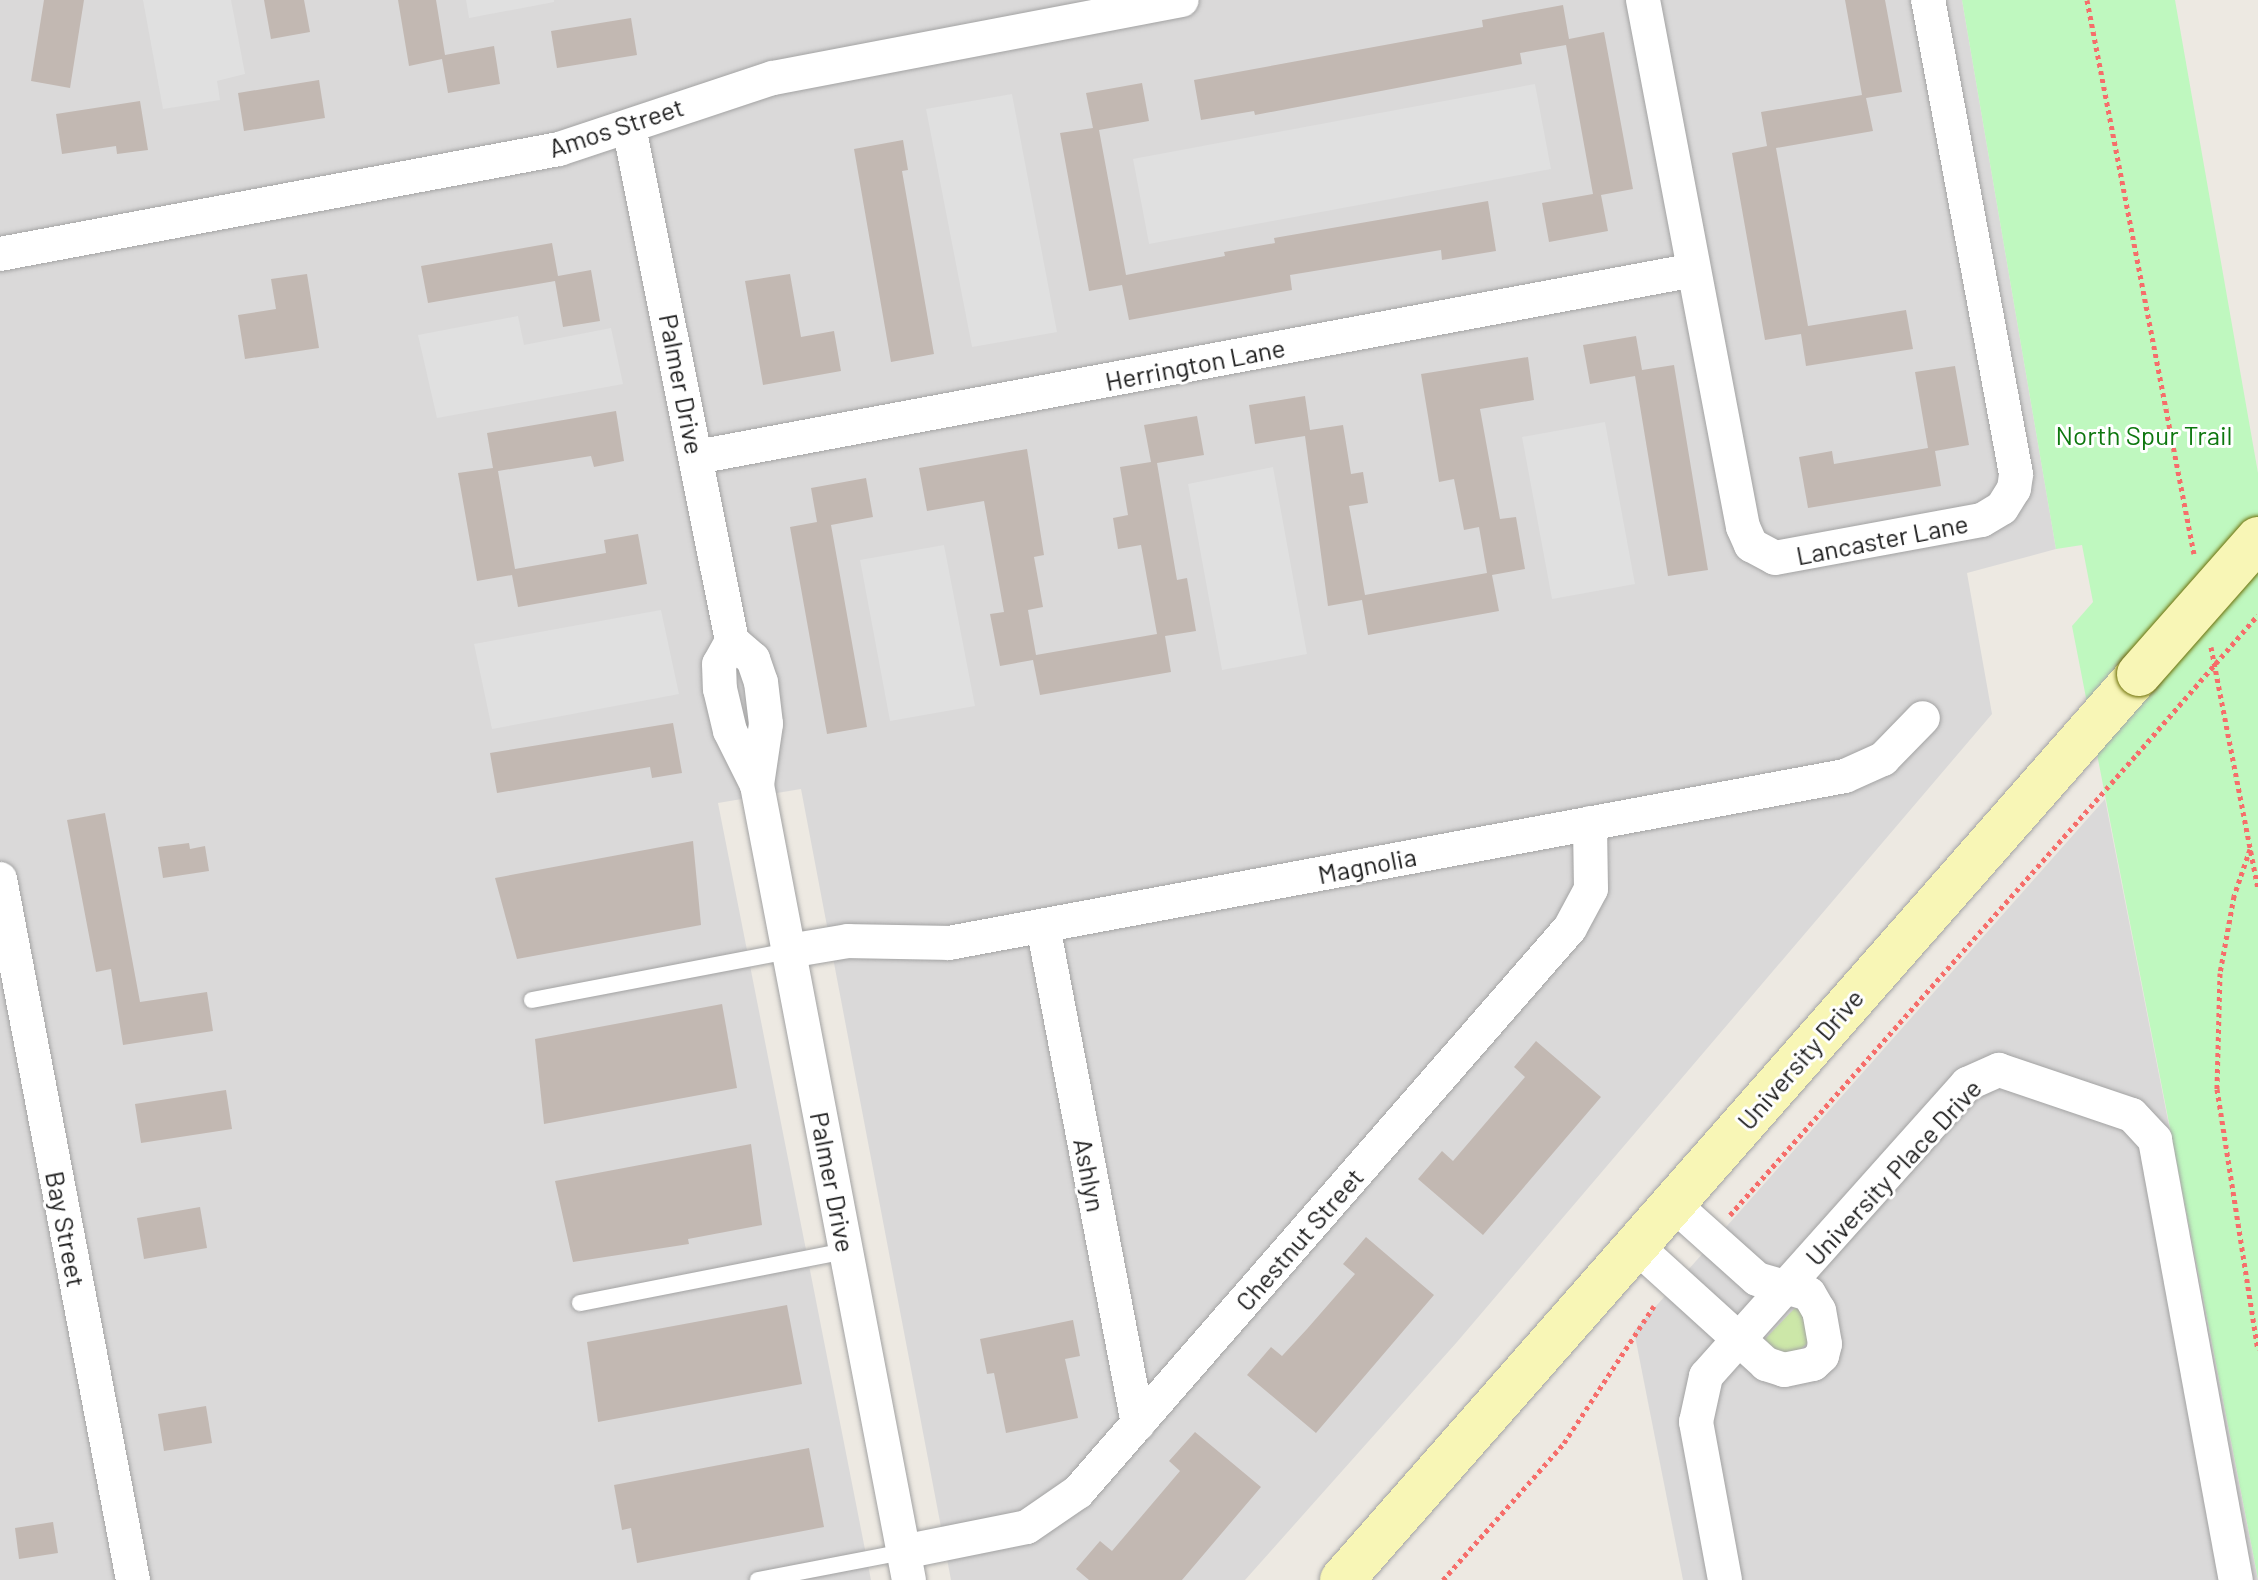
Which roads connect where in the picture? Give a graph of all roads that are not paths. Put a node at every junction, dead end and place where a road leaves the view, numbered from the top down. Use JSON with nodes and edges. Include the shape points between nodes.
{"nodes":[{"id":1,"x":1182,"y":0,"type":"edge"},
{"id":2,"x":1643,"y":0,"type":"edge"},
{"id":3,"x":1928,"y":0,"type":"edge"},
{"id":4,"x":629,"y":127,"type":"junction"},
{"id":5,"x":0,"y":254,"type":"edge"},
{"id":6,"x":1694,"y":270,"type":"junction"},
{"id":7,"x":697,"y":457,"type":"junction"},
{"id":8,"x":2258,"y":539,"type":"edge"},
{"id":9,"x":1923,"y":718,"type":"dead end"},
{"id":10,"x":1590,"y":823,"type":"junction"},
{"id":11,"x":0,"y":879,"type":"edge"},
{"id":12,"x":1043,"y":926,"type":"junction"},
{"id":13,"x":789,"y":951,"type":"junction"},
{"id":14,"x":532,"y":1000,"type":"dead end"},
{"id":15,"x":1673,"y":1204,"type":"junction"},
{"id":16,"x":1636,"y":1246,"type":"junction"},
{"id":17,"x":846,"y":1251,"type":"junction"},
{"id":18,"x":1786,"y":1288,"type":"junction"},
{"id":19,"x":580,"y":1303,"type":"dead end"},
{"id":20,"x":1739,"y":1338,"type":"junction"},
{"id":21,"x":1138,"y":1424,"type":"junction"},
{"id":22,"x":906,"y":1566,"type":"edge"},
{"id":23,"x":133,"y":1580,"type":"edge"},
{"id":24,"x":758,"y":1580,"type":"edge"},
{"id":25,"x":1342,"y":1580,"type":"edge"},
{"id":26,"x":1725,"y":1580,"type":"edge"},
{"id":27,"x":2236,"y":1580,"type":"edge"}],
"edges":[{"from":1,"to":4,"type":"street","name":"Amos Street","via":[[773,78]]},
{"from":2,"to":6,"type":"street","name":"Lancaster Lane"},
{"from":3,"to":6,"type":"street","name":"Lancaster Lane","via":[[2016,474],[2007,502],[1982,520],[1782,558],[1756,550],[1743,527]]},
{"from":4,"to":5,"type":"street","name":"Amos Street","via":[[559,149]]},
{"from":4,"to":7,"type":"street","name":"Palmer Drive"},
{"from":6,"to":7,"type":"street","name":"Herrington Lane"},
{"from":7,"to":13,"type":"street","name":"Palmer Drive","via":[[732,641],[753,659],[761,682],[766,724],[757,785]]},
{"from":8,"to":15,"type":"main road","name":"University Drive","bridge":true},
{"from":9,"to":10,"type":"street","name":"Magnolia","via":[[1894,750],[1858,772]]},
{"from":10,"to":12,"type":"street","name":"Magnolia"},
{"from":10,"to":21,"type":"street","name":"Chestnut Street","via":[[1591,889],[1570,928]]},
{"from":11,"to":23,"type":"street","name":"Bay Street"},
{"from":12,"to":13,"type":"street","name":"Magnolia","via":[[941,945],[848,941]]},
{"from":12,"to":21,"type":"street","name":"Ashlyn"},
{"from":13,"to":14,"type":"lane"},
{"from":13,"to":17,"type":"street","name":"Palmer Drive"},
{"from":15,"to":16,"type":"main road","name":"University Drive"},
{"from":15,"to":18,"type":"street","via":[[1757,1279]]},
{"from":16,"to":20,"type":"street"},
{"from":16,"to":25,"type":"main road","name":"University Drive"},
{"from":17,"to":19,"type":"lane"},
{"from":17,"to":22,"type":"street","name":"Palmer Drive"},
{"from":18,"to":20,"type":"street","name":"University Place Drive"},
{"from":18,"to":20,"type":"street","via":[[1809,1294],[1817,1304],[1825,1344],[1822,1356],[1813,1364],[1778,1369]]},
{"from":18,"to":27,"type":"street","name":"University Place Drive","via":[[1967,1084],[1982,1074],[2010,1071],[2142,1122],[2157,1151]]},
{"from":20,"to":26,"type":"street","name":"University Place Drive","via":[[1706,1376],[1696,1414]]},
{"from":21,"to":22,"type":"street","name":"Chestnut Street","via":[[1078,1492],[1049,1516]]},
{"from":22,"to":24,"type":"lane"}]}
